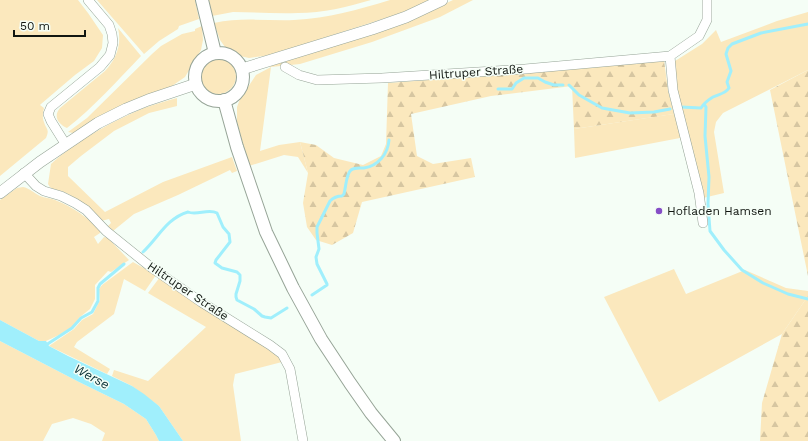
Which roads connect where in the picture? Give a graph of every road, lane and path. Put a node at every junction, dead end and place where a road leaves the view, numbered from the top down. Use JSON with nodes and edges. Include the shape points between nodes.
{"nodes":[{"id":1,"x":88,"y":0,"type":"edge"},
{"id":2,"x":202,"y":0,"type":"edge"},
{"id":3,"x":442,"y":0,"type":"edge"},
{"id":4,"x":707,"y":0,"type":"edge"},
{"id":5,"x":215,"y":53,"type":"junction"},
{"id":6,"x":670,"y":56,"type":"junction"},
{"id":7,"x":285,"y":67,"type":"dead end"},
{"id":8,"x":242,"y":69,"type":"junction"},
{"id":9,"x":196,"y":84,"type":"junction"},
{"id":10,"x":224,"y":100,"type":"junction"},
{"id":11,"x":66,"y":144,"type":"junction"},
{"id":12,"x":24,"y":173,"type":"junction"},
{"id":13,"x":0,"y":193,"type":"edge"},
{"id":14,"x":703,"y":223,"type":"dead end"},
{"id":15,"x":303,"y":441,"type":"edge"},
{"id":16,"x":394,"y":441,"type":"edge"}],
"edges":[{"from":1,"to":11,"type":"street","via":[[109,25],[113,43],[110,55],[100,67],[51,107],[48,114]]},
{"from":2,"to":5,"type":"main road"},
{"from":3,"to":8,"type":"street","via":[[406,17]]},
{"from":4,"to":6,"type":"street","name":"Hiltruper Straße","via":[[707,20],[699,36]]},
{"from":5,"to":8,"type":"main road","via":[[232,56]]},
{"from":5,"to":9,"type":"main road","via":[[201,60],[196,68]]},
{"from":6,"to":7,"type":"street","name":"Hiltruper Straße","via":[[525,69],[317,80],[298,75]]},
{"from":6,"to":14,"type":"street","via":[[673,90],[699,193]]},
{"from":8,"to":10,"type":"main road","via":[[240,87],[230,98]]},
{"from":9,"to":10,"type":"main road","via":[[208,99]]},
{"from":9,"to":11,"type":"street","via":[[126,109],[98,123]]},
{"from":10,"to":16,"type":"main road","via":[[266,232],[293,288],[350,383]]},
{"from":11,"to":12,"type":"street"},
{"from":12,"to":13,"type":"street"},
{"from":12,"to":15,"type":"street","name":"Hiltruper Straße","via":[[44,191],[61,196],[86,210],[106,231],[152,268],[282,354],[290,369]]}]}
